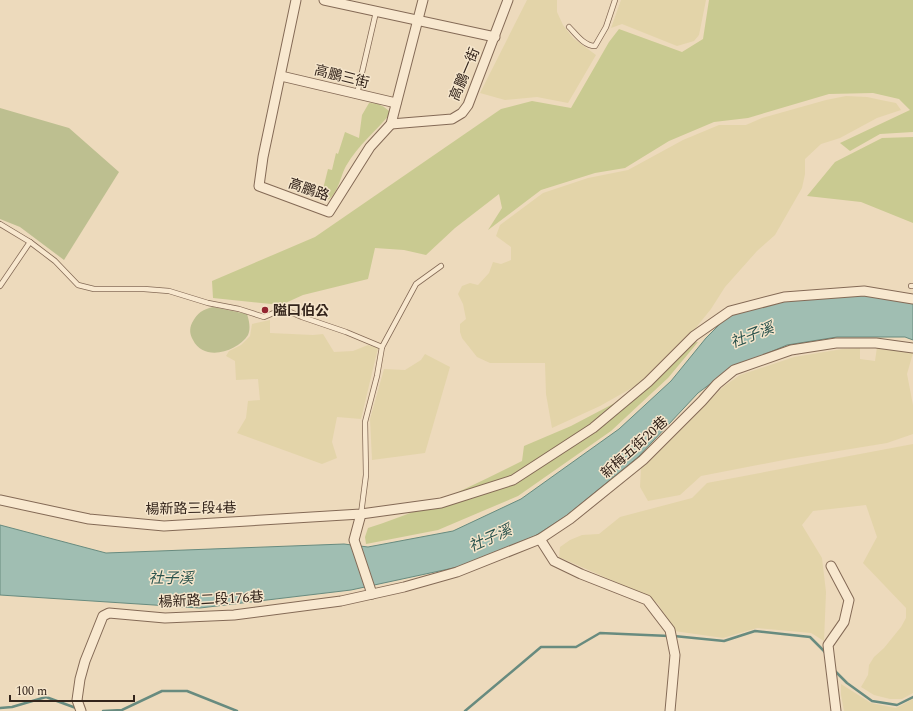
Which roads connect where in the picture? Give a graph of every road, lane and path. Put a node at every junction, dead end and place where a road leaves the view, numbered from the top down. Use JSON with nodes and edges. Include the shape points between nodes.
{"nodes":[{"id":1,"x":296,"y":0,"type":"edge"},
{"id":2,"x":324,"y":0,"type":"edge"},
{"id":3,"x":423,"y":0,"type":"edge"},
{"id":4,"x":507,"y":0,"type":"edge"},
{"id":5,"x":615,"y":0,"type":"edge"},
{"id":6,"x":376,"y":12,"type":"junction"},
{"id":7,"x":418,"y":21,"type":"junction"},
{"id":8,"x":569,"y":27,"type":"dead end"},
{"id":9,"x":495,"y":37,"type":"junction"},
{"id":10,"x":281,"y":76,"type":"junction"},
{"id":11,"x":357,"y":94,"type":"junction"},
{"id":12,"x":396,"y":103,"type":"junction"},
{"id":13,"x":391,"y":124,"type":"junction"},
{"id":14,"x":0,"y":224,"type":"edge"},
{"id":15,"x":30,"y":242,"type":"junction"},
{"id":16,"x":441,"y":266,"type":"dead end"},
{"id":17,"x":0,"y":286,"type":"edge"},
{"id":18,"x":913,"y":299,"type":"edge"},
{"id":19,"x":382,"y":347,"type":"junction"},
{"id":20,"x":913,"y":348,"type":"edge"},
{"id":21,"x":0,"y":500,"type":"edge"},
{"id":22,"x":361,"y":514,"type":"junction"},
{"id":23,"x":540,"y":539,"type":"junction"},
{"id":24,"x":832,"y":566,"type":"dead end"},
{"id":25,"x":371,"y":592,"type":"junction"},
{"id":26,"x":81,"y":711,"type":"edge"},
{"id":27,"x":670,"y":711,"type":"edge"},
{"id":28,"x":836,"y":711,"type":"edge"}],
"edges":[{"from":1,"to":10,"type":"street","name":"高鵬路"},
{"from":2,"to":6,"type":"street"},
{"from":3,"to":7,"type":"street","name":"高鵬路"},
{"from":4,"to":9,"type":"street","name":"高鵬一街"},
{"from":5,"to":8,"type":"lane","via":[[606,27],[595,46],[586,44]]},
{"from":6,"to":7,"type":"street"},
{"from":6,"to":11,"type":"lane"},
{"from":7,"to":9,"type":"street"},
{"from":7,"to":12,"type":"street","name":"高鵬路"},
{"from":9,"to":13,"type":"street","name":"高鵬一街","via":[[468,105],[462,113],[452,119]]},
{"from":10,"to":11,"type":"street","name":"高鵬三街"},
{"from":10,"to":13,"type":"street","name":"高鵬路","via":[[259,186],[329,212],[370,147]]},
{"from":11,"to":12,"type":"street","name":"高鵬三街"},
{"from":12,"to":13,"type":"street","name":"高鵬路"},
{"from":14,"to":15,"type":"lane"},
{"from":15,"to":17,"type":"lane"},
{"from":15,"to":19,"type":"lane","via":[[55,261],[78,285],[94,289],[169,291],[264,317],[284,309]]},
{"from":16,"to":19,"type":"lane","via":[[416,284]]},
{"from":18,"to":22,"type":"street","name":"楊新路三段4巷","via":[[864,291],[784,297],[730,311],[694,336],[648,382],[593,428],[513,480],[441,503]]},
{"from":19,"to":22,"type":"lane","via":[[365,422],[366,475]]},
{"from":20,"to":23,"type":"street","name":"新梅五街20巷","via":[[876,343],[836,343],[791,350],[734,370],[717,384],[643,460],[570,519]]},
{"from":21,"to":22,"type":"street","name":"楊新路三段4巷","via":[[89,518],[164,526]]},
{"from":22,"to":25,"type":"street","via":[[354,540]]},
{"from":23,"to":25,"type":"street","name":"新梅五街20巷","via":[[457,572],[404,587]]},
{"from":23,"to":27,"type":"street","via":[[554,560],[581,574],[647,600],[670,630],[675,655]]},
{"from":24,"to":28,"type":"street","via":[[849,600],[844,622],[828,646]]},
{"from":25,"to":26,"type":"street","name":"楊新路二段176巷","via":[[340,601],[234,615],[165,618],[109,613],[103,616],[85,661],[77,700]]}]}
